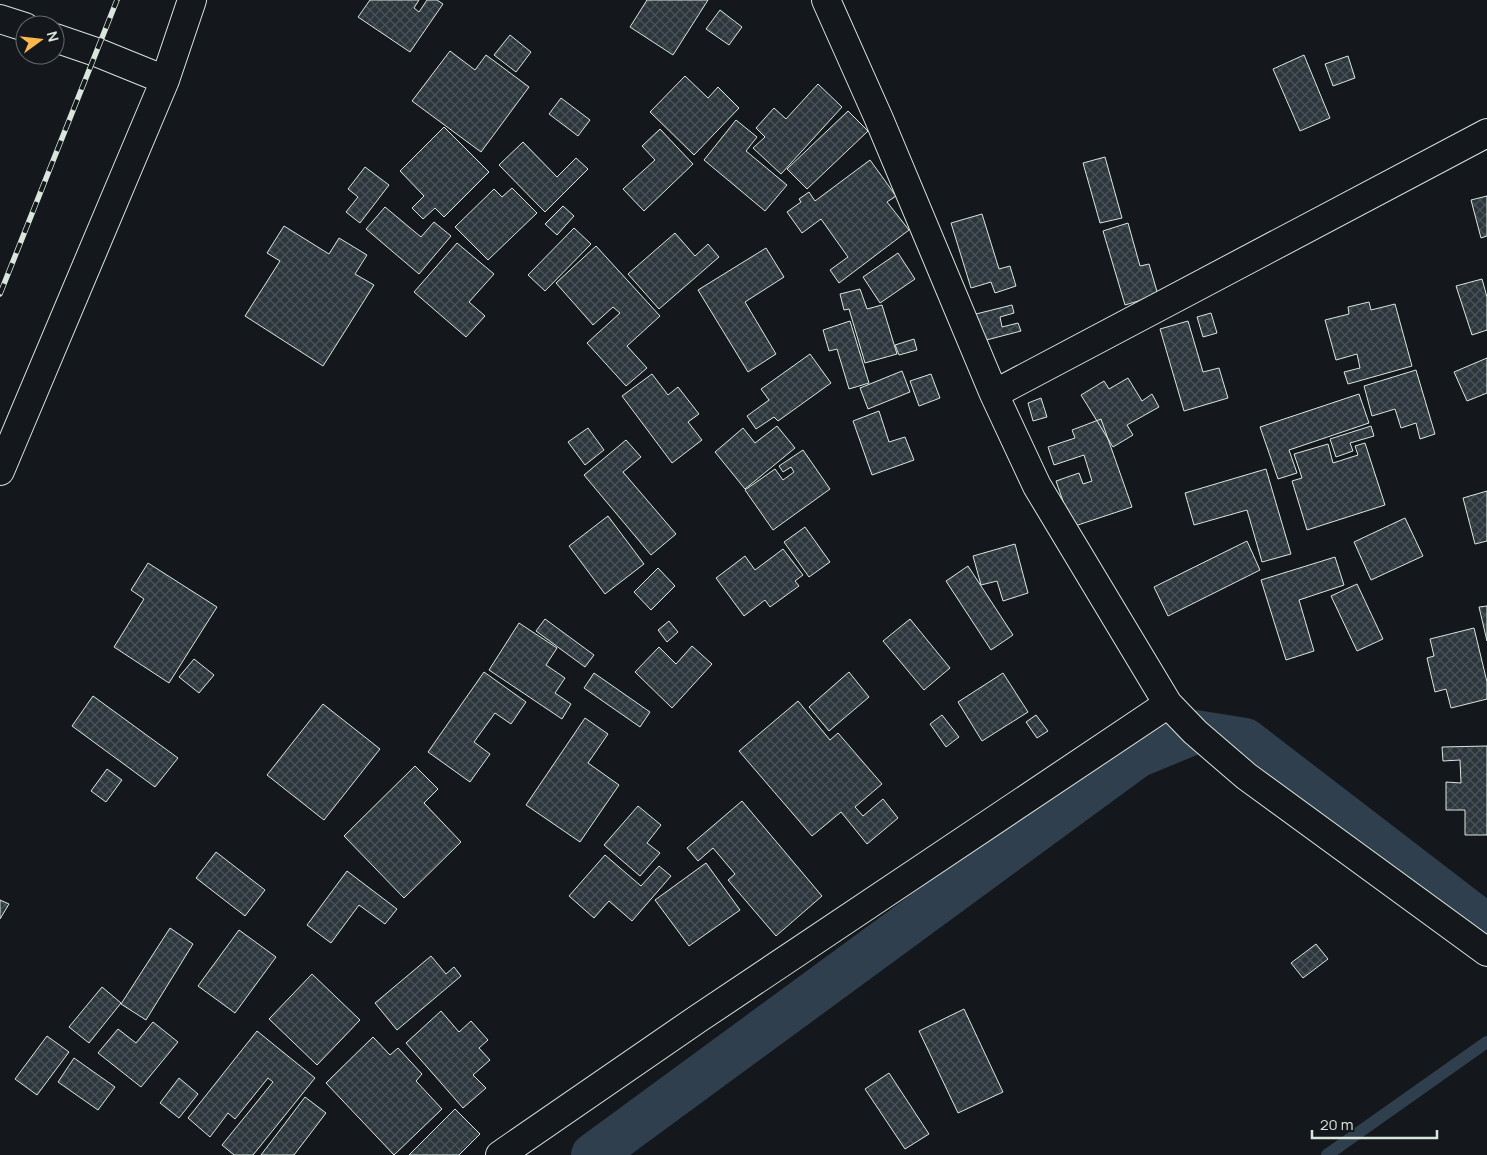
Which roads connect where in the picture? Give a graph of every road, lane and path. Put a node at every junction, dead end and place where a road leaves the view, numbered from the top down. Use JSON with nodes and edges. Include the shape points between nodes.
{"nodes":[{"id":1,"x":192,"y":0,"type":"edge"},
{"id":2,"x":826,"y":0,"type":"edge"},
{"id":3,"x":0,"y":19,"type":"edge"},
{"id":4,"x":15,"y":24,"type":"edge"},
{"id":5,"x":65,"y":41,"type":"edge"},
{"id":6,"x":166,"y":80,"type":"junction"},
{"id":7,"x":1487,"y":134,"type":"edge"},
{"id":8,"x":994,"y":394,"type":"junction"},
{"id":9,"x":0,"y":471,"type":"edge"},
{"id":10,"x":1168,"y":704,"type":"junction"},
{"id":11,"x":1487,"y":952,"type":"edge"},
{"id":12,"x":500,"y":1155,"type":"edge"}],
"edges":[{"from":1,"to":6,"type":"street"},
{"from":2,"to":8,"type":"street"},
{"from":3,"to":4,"type":"street"},
{"from":5,"to":6,"type":"street"},
{"from":6,"to":9,"type":"street"},
{"from":7,"to":8,"type":"street"},
{"from":8,"to":10,"type":"street","via":[[1037,486]]},
{"from":10,"to":11,"type":"street","via":[[1246,776]]},
{"from":10,"to":12,"type":"street"}]}
